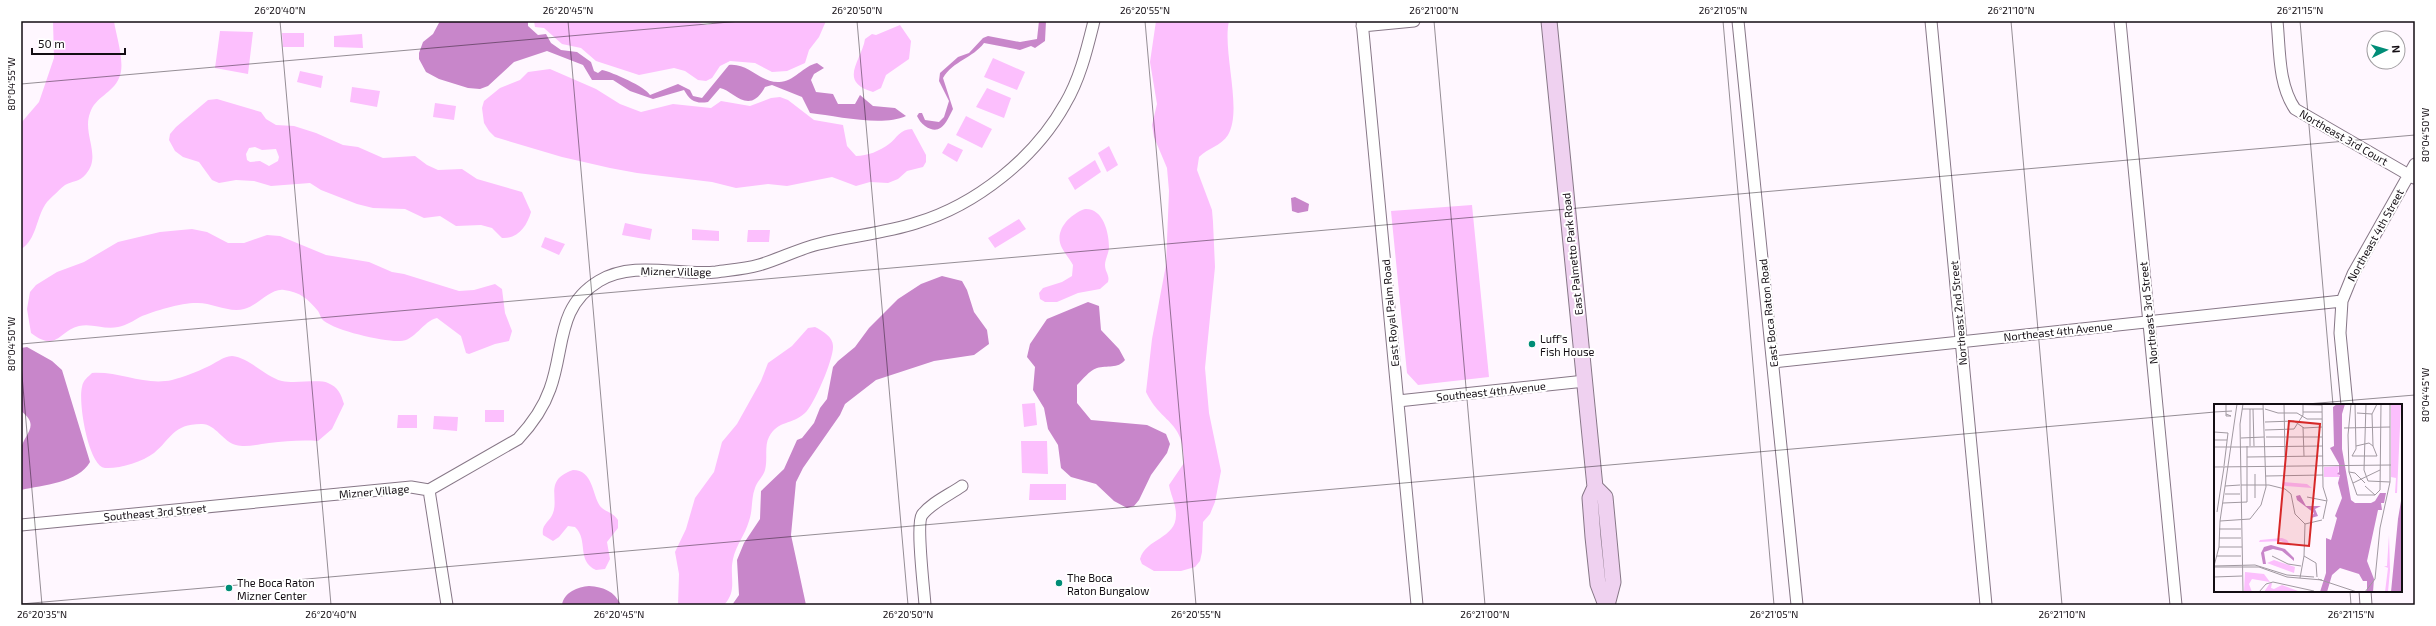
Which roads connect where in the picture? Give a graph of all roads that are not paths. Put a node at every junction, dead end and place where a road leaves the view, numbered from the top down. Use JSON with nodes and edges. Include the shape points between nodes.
{"nodes":[{"id":1,"x":1094,"y":21,"type":"edge"},
{"id":2,"x":1414,"y":21,"type":"edge"},
{"id":3,"x":1549,"y":21,"type":"edge"},
{"id":4,"x":1738,"y":21,"type":"edge"},
{"id":5,"x":1931,"y":21,"type":"edge"},
{"id":6,"x":2120,"y":21,"type":"edge"},
{"id":7,"x":2277,"y":21,"type":"edge"},
{"id":8,"x":1362,"y":24,"type":"edge"},
{"id":9,"x":2415,"y":164,"type":"edge"},
{"id":10,"x":2412,"y":177,"type":"edge"},
{"id":11,"x":2342,"y":301,"type":"junction"},
{"id":12,"x":2149,"y":321,"type":"junction"},
{"id":13,"x":1961,"y":341,"type":"junction"},
{"id":14,"x":1773,"y":362,"type":"junction"},
{"id":15,"x":1585,"y":381,"type":"junction"},
{"id":16,"x":1398,"y":401,"type":"junction"},
{"id":17,"x":2347,"y":404,"type":"edge"},
{"id":18,"x":962,"y":486,"type":"dead end"},
{"id":19,"x":429,"y":490,"type":"junction"},
{"id":20,"x":289,"y":499,"type":"joint"},
{"id":21,"x":21,"y":525,"type":"edge"},
{"id":22,"x":2365,"y":592,"type":"edge"},
{"id":23,"x":447,"y":605,"type":"edge"},
{"id":24,"x":925,"y":605,"type":"edge"},
{"id":25,"x":1417,"y":605,"type":"edge"},
{"id":26,"x":1607,"y":605,"type":"edge"},
{"id":27,"x":1798,"y":605,"type":"edge"},
{"id":28,"x":1986,"y":605,"type":"edge"},
{"id":29,"x":2176,"y":605,"type":"edge"},
{"id":30,"x":2366,"y":605,"type":"edge"}],
"edges":[{"from":1,"to":19,"type":"street","name":"Mizner Village","via":[[1087,52],[1066,103],[1042,136],[1019,162],[950,209],[917,223],[817,244],[760,265],[704,273],[631,271],[615,274],[589,287],[570,309],[550,390],[544,405],[528,428],[518,439]]},
{"from":2,"to":8,"type":"street"},
{"from":3,"to":15,"type":"main road","name":"East Palmetto Park Road"},
{"from":4,"to":14,"type":"street","name":"East Boca Raton Road"},
{"from":5,"to":13,"type":"street","name":"Northeast 2nd Street"},
{"from":6,"to":12,"type":"street","name":"Northeast 3rd Street"},
{"from":7,"to":10,"type":"street","name":"Northeast 3rd Court","via":[[2283,84],[2287,98],[2295,109]]},
{"from":8,"to":16,"type":"street","name":"East Royal Palm Road"},
{"from":9,"to":10,"type":"street","name":"Northeast 4th Street"},
{"from":10,"to":11,"type":"street","name":"Northeast 4th Street","via":[[2353,274]]},
{"from":11,"to":12,"type":"street","name":"Northeast 4th Avenue"},
{"from":11,"to":17,"type":"street","name":"Northeast 4th Street","via":[[2340,333]]},
{"from":12,"to":13,"type":"street","name":"Northeast 4th Avenue"},
{"from":12,"to":29,"type":"street","name":"Northeast 3rd Street"},
{"from":13,"to":14,"type":"street","name":"Northeast 4th Avenue"},
{"from":13,"to":28,"type":"street","name":"Northeast 2nd Street"},
{"from":14,"to":27,"type":"street","name":"East Boca Raton Road"},
{"from":15,"to":16,"type":"street","name":"Southeast 4th Avenue"},
{"from":15,"to":26,"type":"main road","name":"East Palmetto Park Road","via":[[1595,487],[1590,498],[1593,537],[1598,584]]},
{"from":16,"to":25,"type":"street","name":"East Royal Palm Road"},
{"from":18,"to":24,"type":"street","via":[[928,508],[920,517]]},
{"from":19,"to":20,"type":"street","name":"Mizner Village","via":[[411,487]]},
{"from":19,"to":23,"type":"street"},
{"from":20,"to":21,"type":"street","name":"Southeast 3rd Street"},
{"from":22,"to":30,"type":"street"}]}
